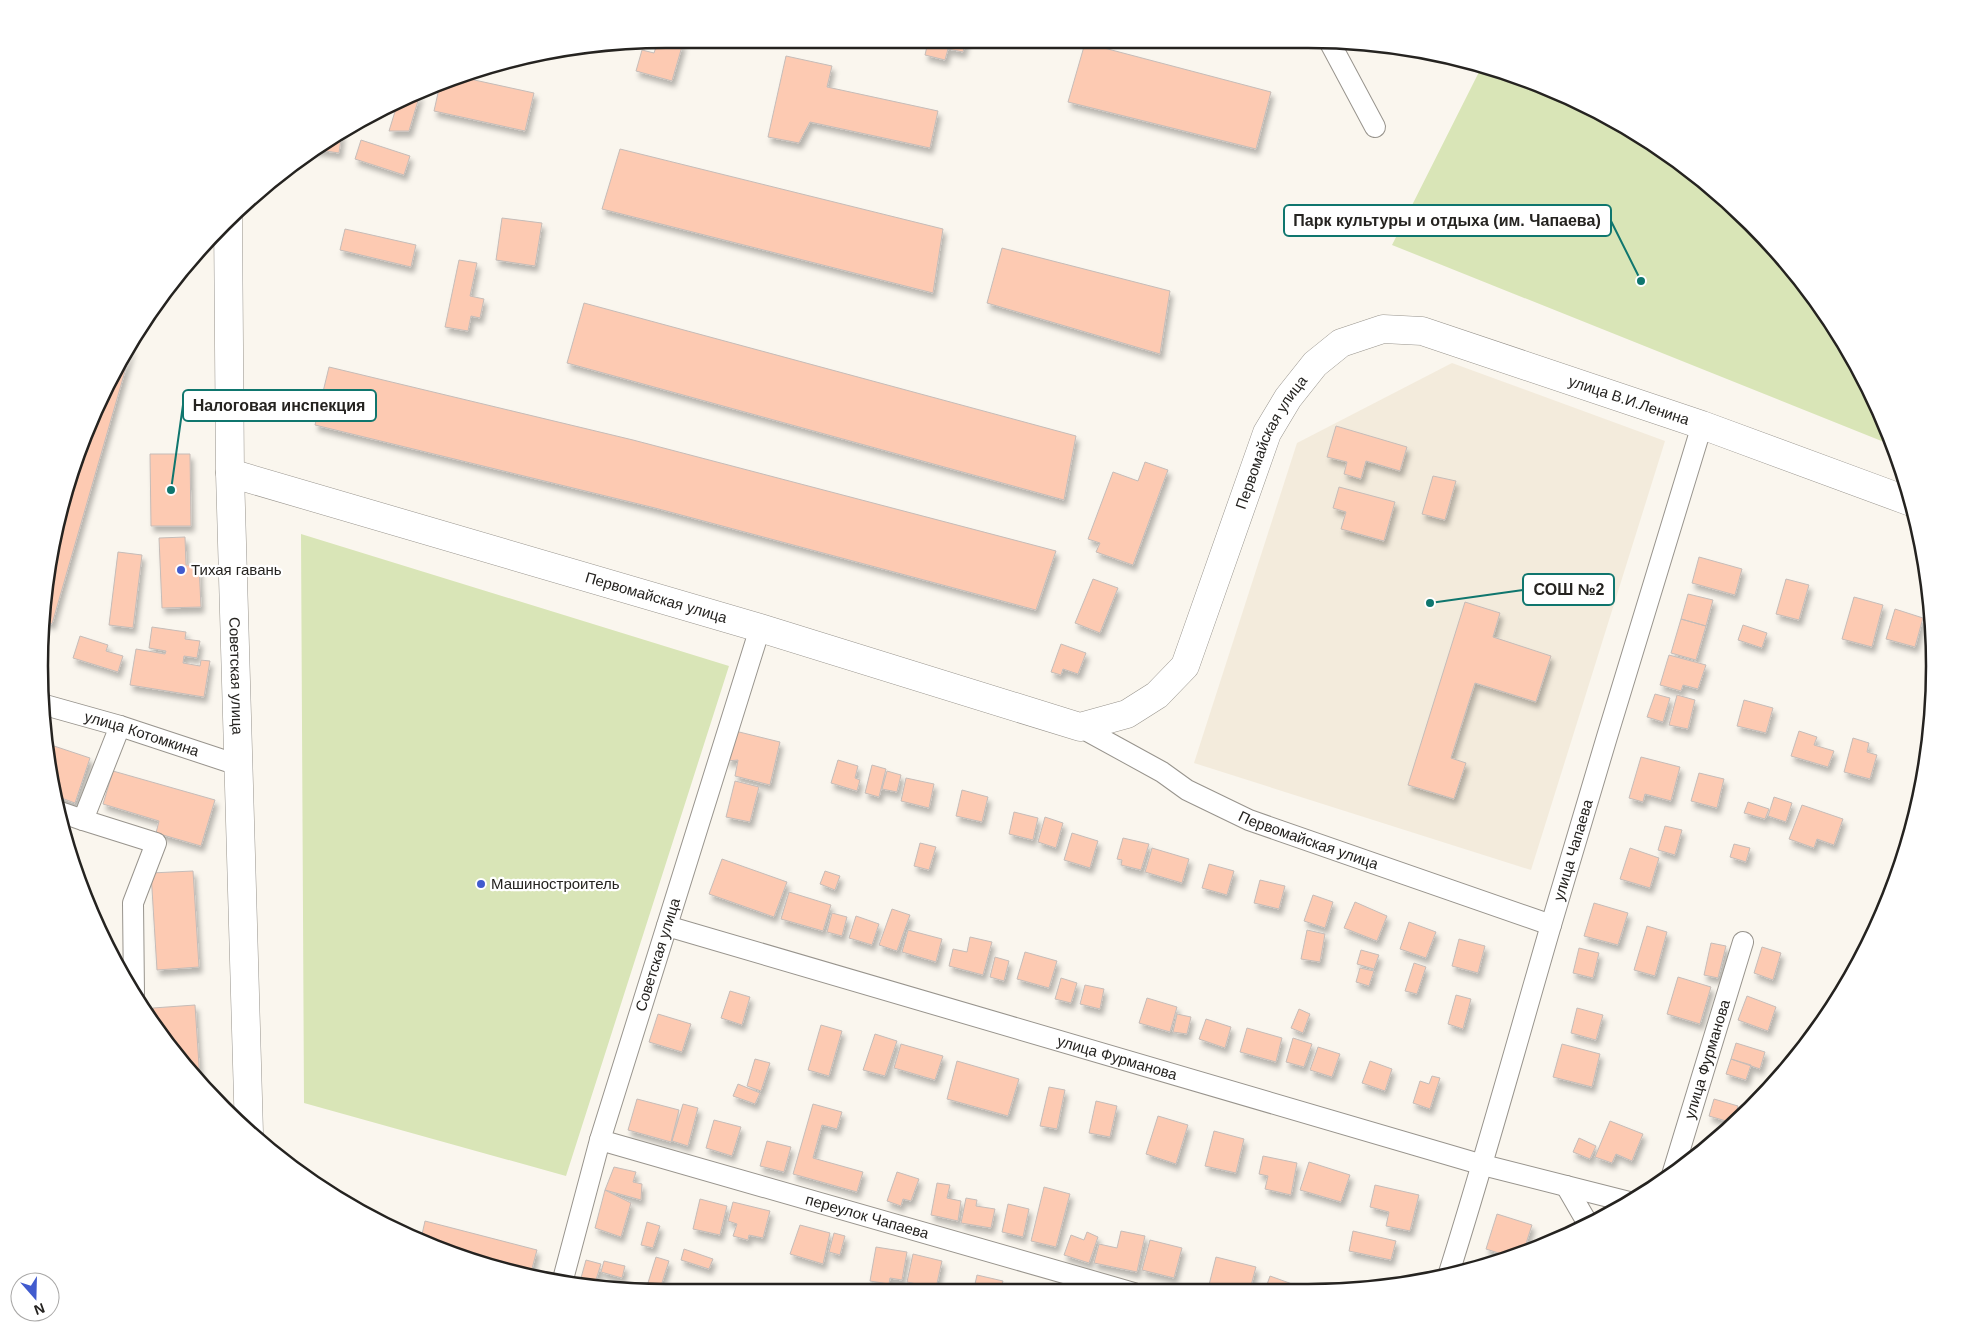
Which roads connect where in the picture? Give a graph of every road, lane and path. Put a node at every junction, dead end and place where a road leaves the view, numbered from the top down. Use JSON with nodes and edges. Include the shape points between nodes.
{"nodes":[{"id":1,"x":1333,"y":49,"type":"edge"},
{"id":2,"x":1375,"y":127,"type":"dead end"},
{"id":3,"x":228,"y":230,"type":"edge"},
{"id":4,"x":1342,"y":343,"type":"joint"},
{"id":5,"x":1702,"y":425,"type":"junction"},
{"id":6,"x":230,"y":473,"type":"junction"},
{"id":7,"x":1903,"y":500,"type":"edge"},
{"id":8,"x":760,"y":628,"type":"junction"},
{"id":9,"x":49,"y":706,"type":"edge"},
{"id":10,"x":120,"y":726,"type":"junction"},
{"id":11,"x":1080,"y":727,"type":"junction"},
{"id":12,"x":238,"y":765,"type":"junction"},
{"id":13,"x":66,"y":814,"type":"edge"},
{"id":14,"x":83,"y":820,"type":"junction"},
{"id":15,"x":69,"y":826,"type":"edge"},
{"id":16,"x":1551,"y":925,"type":"junction"},
{"id":17,"x":667,"y":926,"type":"junction"},
{"id":18,"x":1743,"y":942,"type":"dead end"},
{"id":19,"x":134,"y":981,"type":"edge"},
{"id":20,"x":249,"y":1122,"type":"edge"},
{"id":21,"x":600,"y":1140,"type":"junction"},
{"id":22,"x":1675,"y":1164,"type":"edge"},
{"id":23,"x":1483,"y":1165,"type":"junction"},
{"id":24,"x":1566,"y":1186,"type":"junction"},
{"id":25,"x":1620,"y":1200,"type":"edge"},
{"id":26,"x":1585,"y":1219,"type":"edge"},
{"id":27,"x":1451,"y":1267,"type":"edge"},
{"id":28,"x":564,"y":1276,"type":"edge"},
{"id":29,"x":1103,"y":1284,"type":"edge"}],
"edges":[{"from":1,"to":2,"type":"street"},
{"from":3,"to":6,"type":"main road","name":"Советская улица"},
{"from":4,"to":5,"type":"main road","name":"улица В.И.Ленина","via":[[1383,329],[1422,331]]},
{"from":4,"to":11,"type":"main road","name":"Первомайская улица","via":[[1315,364],[1267,432],[1185,666],[1157,695],[1127,714]]},
{"from":5,"to":7,"type":"main road","name":"улица В.И.Ленина"},
{"from":5,"to":16,"type":"street","name":"улица Чапаева"},
{"from":6,"to":8,"type":"main road","name":"Первомайская улица"},
{"from":6,"to":12,"type":"main road","name":"Советская улица"},
{"from":8,"to":11,"type":"main road","name":"Первомайская улица"},
{"from":8,"to":17,"type":"street","name":"Советская улица"},
{"from":9,"to":10,"type":"street","name":"улица Котомкина"},
{"from":10,"to":12,"type":"street","name":"улица Котомкина"},
{"from":10,"to":14,"type":"street"},
{"from":11,"to":16,"type":"street","name":"Первомайская улица","via":[[1162,772],[1187,790],[1249,820]]},
{"from":12,"to":20,"type":"main road","name":"Советская улица"},
{"from":13,"to":14,"type":"street"},
{"from":14,"to":15,"type":"street"},
{"from":14,"to":19,"type":"street","via":[[156,843],[134,903]]},
{"from":16,"to":23,"type":"street","name":"улица Чапаева"},
{"from":17,"to":21,"type":"street","name":"Советская улица"},
{"from":17,"to":23,"type":"street","name":"улица Фурманова"},
{"from":18,"to":22,"type":"street","name":"улица Фурманова"},
{"from":21,"to":28,"type":"street","name":"Советская улица"},
{"from":21,"to":29,"type":"street","name":"переулок Чапаева"},
{"from":23,"to":24,"type":"street","name":"улица Фурманова"},
{"from":23,"to":27,"type":"street","name":"улица Чапаева"},
{"from":24,"to":25,"type":"street","name":"улица Фурманова"},
{"from":24,"to":26,"type":"street"}]}
